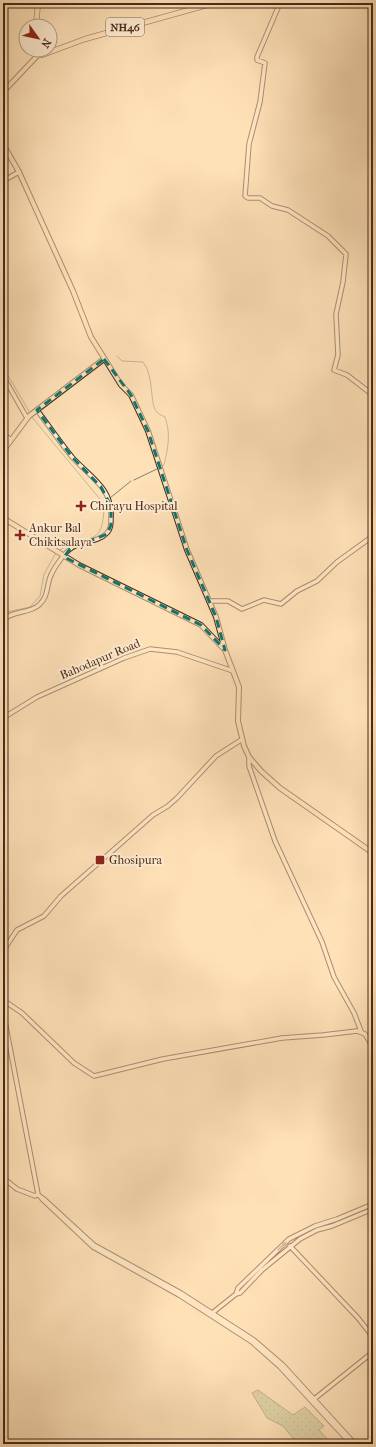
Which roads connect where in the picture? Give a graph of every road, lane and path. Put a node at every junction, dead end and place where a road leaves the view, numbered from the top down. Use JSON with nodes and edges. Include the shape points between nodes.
{"nodes":[{"id":1,"x":38,"y":3,"type":"edge"},
{"id":2,"x":214,"y":3,"type":"edge"},
{"id":3,"x":280,"y":3,"type":"edge"},
{"id":4,"x":37,"y":18,"type":"edge"},
{"id":5,"x":58,"y":49,"type":"edge"},
{"id":6,"x":35,"y":58,"type":"edge"},
{"id":7,"x":3,"y":92,"type":"edge"},
{"id":8,"x":3,"y":144,"type":"edge"},
{"id":9,"x":19,"y":172,"type":"junction"},
{"id":10,"x":3,"y":181,"type":"edge"},
{"id":11,"x":104,"y":359,"type":"junction"},
{"id":12,"x":3,"y":376,"type":"edge"},
{"id":13,"x":373,"y":395,"type":"edge"},
{"id":14,"x":36,"y":411,"type":"junction"},
{"id":15,"x":28,"y":417,"type":"junction"},
{"id":16,"x":3,"y":434,"type":"edge"},
{"id":17,"x":11,"y":440,"type":"junction"},
{"id":18,"x":3,"y":451,"type":"edge"},
{"id":19,"x":3,"y":518,"type":"edge"},
{"id":20,"x":373,"y":536,"type":"edge"},
{"id":21,"x":63,"y":556,"type":"junction"},
{"id":22,"x":209,"y":601,"type":"junction"},
{"id":23,"x":3,"y":620,"type":"edge"},
{"id":24,"x":225,"y":650,"type":"junction"},
{"id":25,"x":233,"y":671,"type":"junction"},
{"id":26,"x":3,"y":718,"type":"edge"},
{"id":27,"x":241,"y":740,"type":"junction"},
{"id":28,"x":249,"y":757,"type":"junction"},
{"id":29,"x":373,"y":853,"type":"edge"},
{"id":30,"x":3,"y":951,"type":"edge"},
{"id":31,"x":3,"y":1000,"type":"edge"},
{"id":32,"x":3,"y":1011,"type":"edge"},
{"id":33,"x":361,"y":1031,"type":"junction"},
{"id":34,"x":373,"y":1047,"type":"edge"},
{"id":35,"x":3,"y":1178,"type":"edge"},
{"id":36,"x":38,"y":1195,"type":"junction"},
{"id":37,"x":373,"y":1204,"type":"edge"},
{"id":38,"x":373,"y":1208,"type":"edge"},
{"id":39,"x":290,"y":1246,"type":"junction"},
{"id":40,"x":236,"y":1294,"type":"junction"},
{"id":41,"x":212,"y":1314,"type":"junction"},
{"id":42,"x":373,"y":1337,"type":"edge"},
{"id":43,"x":373,"y":1352,"type":"edge"},
{"id":44,"x":313,"y":1400,"type":"junction"},
{"id":45,"x":351,"y":1444,"type":"edge"},
{"id":46,"x":355,"y":1444,"type":"edge"}],
"edges":[{"from":1,"to":4,"type":"highway"},
{"from":2,"to":5,"type":"highway","number":"NH46","via":[[132,25]]},
{"from":3,"to":13,"type":"street","via":[[257,57],[257,60],[266,66],[249,144],[245,196],[260,198],[272,206],[288,210],[328,236],[346,254],[336,314],[338,355],[334,370],[347,375]]},
{"from":6,"to":7,"type":"main road"},
{"from":8,"to":9,"type":"main road"},
{"from":9,"to":10,"type":"street"},
{"from":9,"to":11,"type":"main road","via":[[91,337]]},
{"from":11,"to":14,"type":"main road"},
{"from":11,"to":22,"type":"main road","via":[[140,411],[187,550]]},
{"from":12,"to":15,"type":"street"},
{"from":14,"to":15,"type":"main road"},
{"from":14,"to":21,"type":"street","via":[[72,457],[102,487],[112,506],[111,525],[106,534],[97,540],[70,549]]},
{"from":15,"to":17,"type":"main road"},
{"from":16,"to":17,"type":"street"},
{"from":17,"to":18,"type":"main road"},
{"from":19,"to":21,"type":"main road"},
{"from":20,"to":22,"type":"street","via":[[337,562],[317,581],[297,591],[281,604],[264,600],[242,609],[228,601]]},
{"from":21,"to":23,"type":"street","via":[[51,575],[45,599],[33,609],[13,614]]},
{"from":21,"to":24,"type":"main road","via":[[201,625]]},
{"from":22,"to":24,"type":"main road"},
{"from":24,"to":25,"type":"main road"},
{"from":25,"to":26,"type":"street","name":"Bahodapur Road","via":[[177,652],[150,649],[124,658],[37,698]]},
{"from":25,"to":27,"type":"main road","via":[[240,690],[238,721]]},
{"from":27,"to":28,"type":"main road"},
{"from":27,"to":30,"type":"street","via":[[216,756],[177,798],[153,815],[61,896],[44,916],[17,930]]},
{"from":28,"to":29,"type":"main road","via":[[280,788]]},
{"from":28,"to":33,"type":"street","via":[[249,766],[275,841],[322,942],[334,978]]},
{"from":31,"to":33,"type":"street","via":[[22,1013],[74,1063],[94,1076],[218,1048],[282,1038]]},
{"from":32,"to":36,"type":"street"},
{"from":33,"to":34,"type":"street"},
{"from":35,"to":36,"type":"street","via":[[21,1191]]},
{"from":36,"to":41,"type":"street","via":[[98,1247],[181,1292]]},
{"from":40,"to":37,"type":"street","one_way":true,"via":[[238,1288],[289,1239]]},
{"from":38,"to":39,"type":"street","via":[[317,1230]]},
{"from":39,"to":40,"type":"street"},
{"from":39,"to":42,"type":"street"},
{"from":40,"to":41,"type":"street"},
{"from":41,"to":44,"type":"street","via":[[283,1365]]},
{"from":43,"to":44,"type":"street"},
{"from":44,"to":45,"type":"street"},
{"from":44,"to":46,"type":"street"}]}
